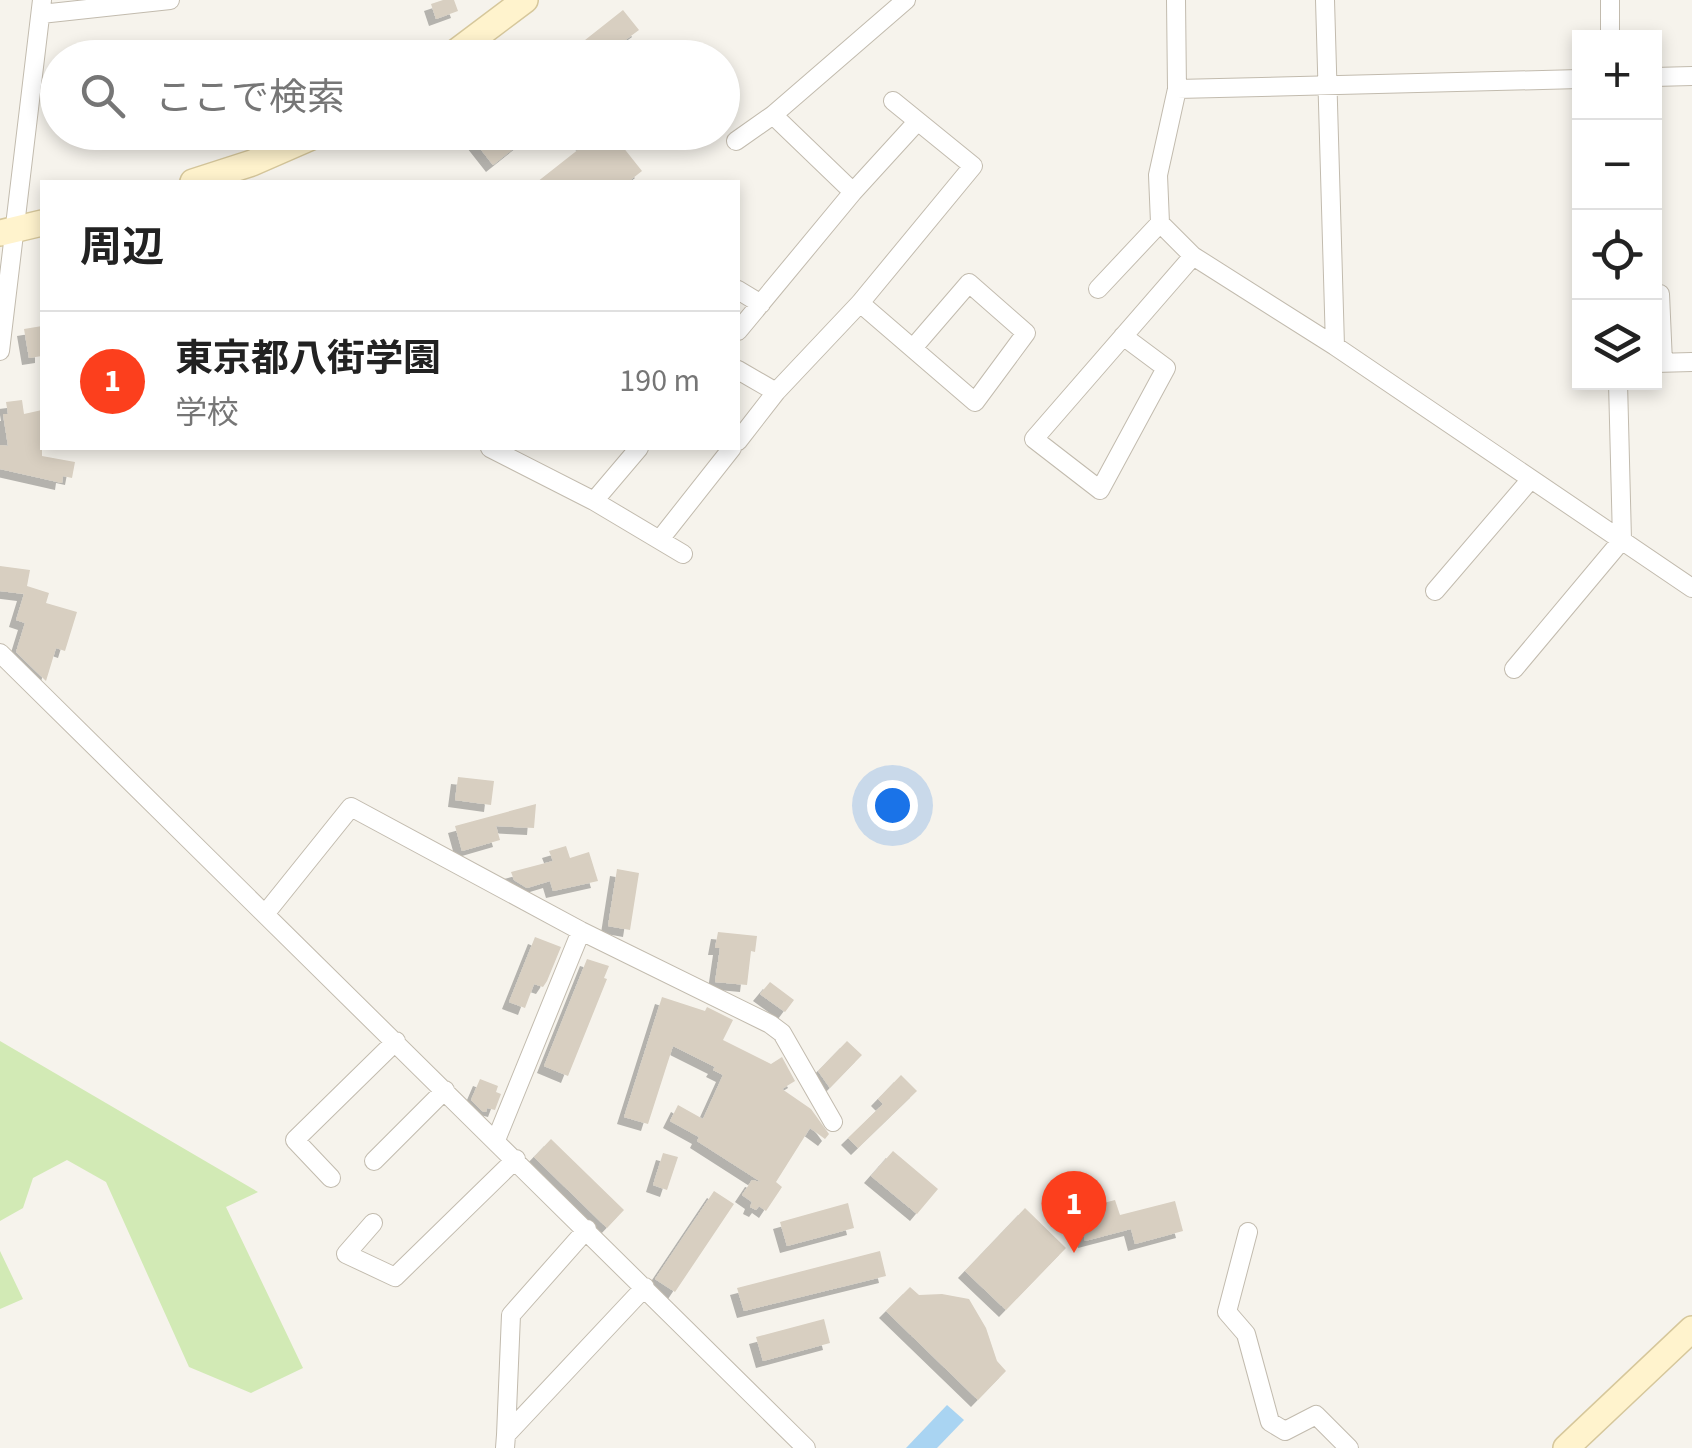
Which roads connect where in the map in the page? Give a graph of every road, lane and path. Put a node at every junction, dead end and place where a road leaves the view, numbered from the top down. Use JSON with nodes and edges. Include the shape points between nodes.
{"nodes":[{"id":1,"x":170,"y":0,"type":"edge"},
{"id":2,"x":525,"y":0,"type":"edge"},
{"id":3,"x":906,"y":0,"type":"edge"},
{"id":4,"x":1176,"y":0,"type":"edge"},
{"id":5,"x":1325,"y":0,"type":"edge"},
{"id":6,"x":1610,"y":0,"type":"edge"},
{"id":7,"x":42,"y":7,"type":"edge"},
{"id":8,"x":1610,"y":30,"type":"edge"},
{"id":9,"x":472,"y":40,"type":"edge"},
{"id":10,"x":1692,"y":76,"type":"edge"},
{"id":11,"x":1662,"y":77,"type":"edge"},
{"id":12,"x":1572,"y":79,"type":"edge"},
{"id":13,"x":1326,"y":85,"type":"junction"},
{"id":14,"x":1177,"y":89,"type":"junction"},
{"id":15,"x":894,"y":101,"type":"dead end"},
{"id":16,"x":773,"y":115,"type":"junction"},
{"id":17,"x":916,"y":122,"type":"junction"},
{"id":18,"x":740,"y":138,"type":"edge"},
{"id":19,"x":293,"y":150,"type":"edge"},
{"id":20,"x":254,"y":173,"type":"edge"},
{"id":21,"x":207,"y":180,"type":"edge"},
{"id":22,"x":853,"y":192,"type":"junction"},
{"id":23,"x":40,"y":223,"type":"edge"},
{"id":24,"x":1160,"y":224,"type":"junction"},
{"id":25,"x":8,"y":231,"type":"edge"},
{"id":26,"x":1193,"y":256,"type":"junction"},
{"id":27,"x":1098,"y":289,"type":"dead end"},
{"id":28,"x":740,"y":291,"type":"edge"},
{"id":29,"x":860,"y":303,"type":"junction"},
{"id":30,"x":761,"y":304,"type":"junction"},
{"id":31,"x":740,"y":329,"type":"edge"},
{"id":32,"x":1123,"y":336,"type":"junction"},
{"id":33,"x":1335,"y":346,"type":"junction"},
{"id":34,"x":913,"y":348,"type":"junction"},
{"id":35,"x":0,"y":351,"type":"edge"},
{"id":36,"x":1692,"y":362,"type":"edge"},
{"id":37,"x":1662,"y":363,"type":"edge"},
{"id":38,"x":740,"y":371,"type":"edge"},
{"id":39,"x":1618,"y":390,"type":"edge"},
{"id":40,"x":776,"y":392,"type":"junction"},
{"id":41,"x":740,"y":438,"type":"edge"},
{"id":42,"x":494,"y":450,"type":"edge"},
{"id":43,"x":629,"y":450,"type":"edge"},
{"id":44,"x":730,"y":450,"type":"edge"},
{"id":45,"x":1531,"y":478,"type":"junction"},
{"id":46,"x":594,"y":501,"type":"junction"},
{"id":47,"x":660,"y":538,"type":"junction"},
{"id":48,"x":1622,"y":540,"type":"junction"},
{"id":49,"x":684,"y":554,"type":"dead end"},
{"id":50,"x":1692,"y":588,"type":"edge"},
{"id":51,"x":1435,"y":590,"type":"dead end"},
{"id":52,"x":0,"y":653,"type":"edge"},
{"id":53,"x":1514,"y":669,"type":"dead end"},
{"id":54,"x":265,"y":914,"type":"junction"},
{"id":55,"x":581,"y":931,"type":"junction"},
{"id":56,"x":396,"y":1042,"type":"junction"},
{"id":57,"x":445,"y":1090,"type":"junction"},
{"id":58,"x":833,"y":1122,"type":"dead end"},
{"id":59,"x":496,"y":1140,"type":"junction"},
{"id":60,"x":374,"y":1160,"type":"dead end"},
{"id":61,"x":516,"y":1160,"type":"junction"},
{"id":62,"x":331,"y":1178,"type":"dead end"},
{"id":63,"x":373,"y":1223,"type":"dead end"},
{"id":64,"x":587,"y":1230,"type":"junction"},
{"id":65,"x":1248,"y":1232,"type":"dead end"},
{"id":66,"x":645,"y":1287,"type":"junction"},
{"id":67,"x":1692,"y":1329,"type":"edge"},
{"id":68,"x":506,"y":1442,"type":"edge"},
{"id":69,"x":806,"y":1448,"type":"edge"},
{"id":70,"x":1348,"y":1448,"type":"edge"},
{"id":71,"x":1566,"y":1448,"type":"edge"}],
"edges":[{"from":1,"to":7,"type":"street"},
{"from":2,"to":9,"type":"street"},
{"from":3,"to":16,"type":"street"},
{"from":4,"to":14,"type":"street"},
{"from":5,"to":13,"type":"street"},
{"from":6,"to":8,"type":"street"},
{"from":7,"to":25,"type":"street"},
{"from":10,"to":11,"type":"street"},
{"from":12,"to":13,"type":"street"},
{"from":13,"to":14,"type":"street"},
{"from":13,"to":33,"type":"street"},
{"from":14,"to":24,"type":"street","via":[[1158,175]]},
{"from":15,"to":17,"type":"street"},
{"from":16,"to":18,"type":"street"},
{"from":16,"to":22,"type":"street"},
{"from":17,"to":22,"type":"street"},
{"from":17,"to":29,"type":"street","via":[[973,166]]},
{"from":19,"to":20,"type":"street"},
{"from":20,"to":21,"type":"street"},
{"from":22,"to":30,"type":"street"},
{"from":23,"to":25,"type":"street"},
{"from":24,"to":26,"type":"street"},
{"from":24,"to":27,"type":"street"},
{"from":25,"to":35,"type":"street"},
{"from":26,"to":32,"type":"street"},
{"from":26,"to":33,"type":"street"},
{"from":28,"to":30,"type":"street"},
{"from":29,"to":34,"type":"street"},
{"from":29,"to":40,"type":"street"},
{"from":30,"to":31,"type":"street"},
{"from":32,"to":32,"type":"street","via":[[1034,439],[1100,490],[1166,368]]},
{"from":33,"to":45,"type":"street"},
{"from":34,"to":34,"type":"street","via":[[975,402],[1026,334],[969,283]]},
{"from":36,"to":37,"type":"street"},
{"from":38,"to":40,"type":"street"},
{"from":39,"to":48,"type":"street"},
{"from":40,"to":41,"type":"street"},
{"from":42,"to":46,"type":"street"},
{"from":43,"to":46,"type":"street"},
{"from":44,"to":47,"type":"street"},
{"from":45,"to":48,"type":"street"},
{"from":45,"to":51,"type":"street"},
{"from":46,"to":47,"type":"street"},
{"from":47,"to":49,"type":"street"},
{"from":48,"to":50,"type":"street"},
{"from":48,"to":53,"type":"street"},
{"from":52,"to":54,"type":"street"},
{"from":54,"to":55,"type":"street","via":[[351,807]]},
{"from":54,"to":56,"type":"street"},
{"from":55,"to":58,"type":"street","via":[[782,1033]]},
{"from":55,"to":59,"type":"street"},
{"from":56,"to":57,"type":"street"},
{"from":56,"to":62,"type":"street","via":[[296,1140]]},
{"from":57,"to":59,"type":"street"},
{"from":57,"to":60,"type":"street"},
{"from":59,"to":61,"type":"street"},
{"from":61,"to":63,"type":"street","via":[[394,1277],[346,1254]]},
{"from":61,"to":64,"type":"street"},
{"from":64,"to":66,"type":"street"},
{"from":64,"to":68,"type":"street","via":[[511,1314]]},
{"from":65,"to":70,"type":"street","via":[[1228,1312],[1246,1334],[1270,1422],[1285,1431],[1316,1415]]},
{"from":66,"to":68,"type":"street"},
{"from":66,"to":69,"type":"street"},
{"from":67,"to":71,"type":"street"}]}
